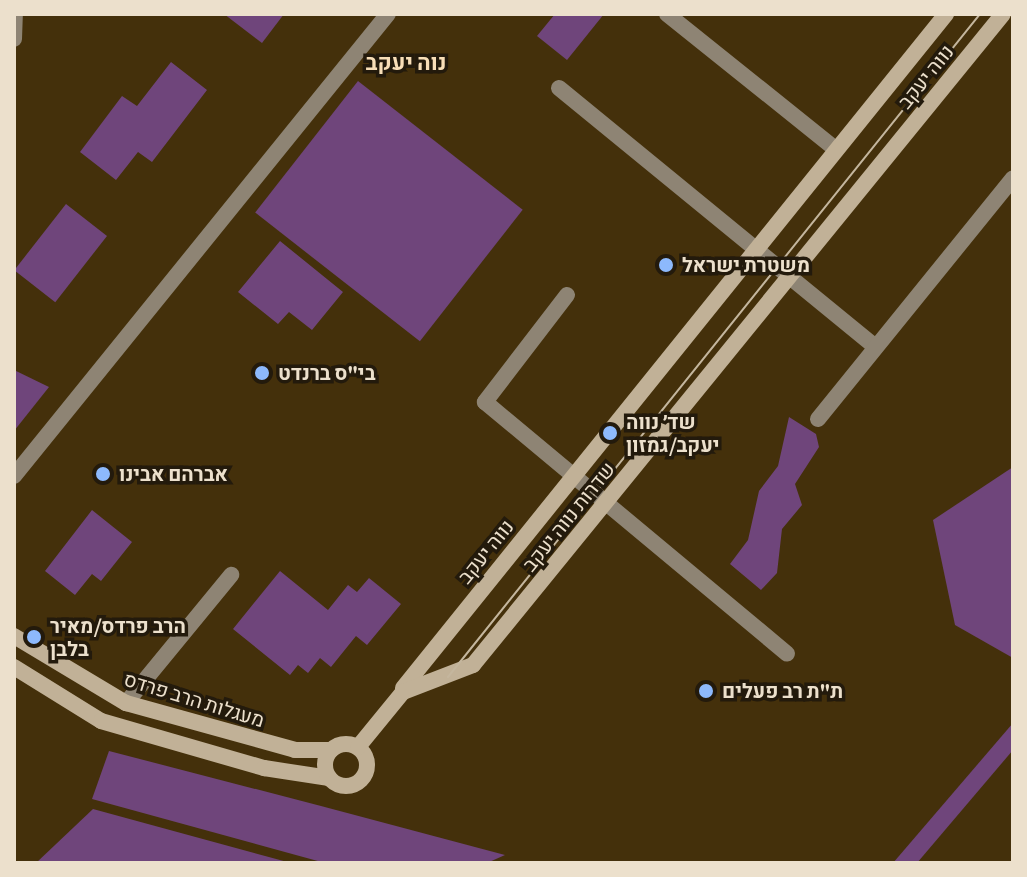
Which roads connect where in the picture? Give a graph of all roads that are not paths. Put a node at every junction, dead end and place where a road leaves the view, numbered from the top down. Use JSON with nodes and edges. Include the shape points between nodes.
{"nodes":[{"id":1,"x":15,"y":14,"type":"edge"},
{"id":2,"x":388,"y":14,"type":"edge"},
{"id":3,"x":667,"y":14,"type":"edge"},
{"id":4,"x":946,"y":14,"type":"edge"},
{"id":5,"x":1003,"y":14,"type":"edge"},
{"id":6,"x":14,"y":39,"type":"edge"},
{"id":7,"x":559,"y":88,"type":"dead end"},
{"id":8,"x":833,"y":147,"type":"junction"},
{"id":9,"x":1013,"y":178,"type":"edge"},
{"id":10,"x":755,"y":250,"type":"junction"},
{"id":11,"x":789,"y":277,"type":"junction"},
{"id":12,"x":567,"y":295,"type":"dead end"},
{"id":13,"x":876,"y":347,"type":"junction"},
{"id":14,"x":818,"y":419,"type":"dead end"},
{"id":15,"x":610,"y":433,"type":"joint"},
{"id":16,"x":14,"y":476,"type":"edge"},
{"id":17,"x":573,"y":476,"type":"junction"},
{"id":18,"x":606,"y":503,"type":"junction"},
{"id":19,"x":231,"y":575,"type":"dead end"},
{"id":20,"x":14,"y":636,"type":"edge"},
{"id":21,"x":787,"y":654,"type":"dead end"},
{"id":22,"x":14,"y":667,"type":"edge"},
{"id":23,"x":395,"y":698,"type":"junction"},
{"id":24,"x":126,"y":703,"type":"junction"},
{"id":25,"x":358,"y":747,"type":"junction"},
{"id":26,"x":331,"y":750,"type":"junction"},
{"id":27,"x":329,"y":778,"type":"junction"}],
"edges":[{"from":1,"to":6,"type":"street"},
{"from":2,"to":16,"type":"street"},
{"from":3,"to":8,"type":"street"},
{"from":4,"to":8,"type":"street"},
{"from":5,"to":11,"type":"street","name":"נווה יעקב"},
{"from":7,"to":10,"type":"street"},
{"from":8,"to":10,"type":"street"},
{"from":9,"to":13,"type":"street"},
{"from":10,"to":11,"type":"street"},
{"from":10,"to":15,"type":"street","name":"שדרות נווה יעקב"},
{"from":11,"to":13,"type":"street"},
{"from":11,"to":18,"type":"street","name":"שדרות נווה יעקב"},
{"from":12,"to":17,"type":"street","via":[[485,402]]},
{"from":13,"to":14,"type":"street"},
{"from":15,"to":17,"type":"street","name":"נווה יעקב"},
{"from":17,"to":18,"type":"street"},
{"from":17,"to":23,"type":"street","name":"נווה יעקב"},
{"from":18,"to":21,"type":"street"},
{"from":18,"to":23,"type":"street","name":"שדרות נווה יעקב","via":[[468,670]]},
{"from":19,"to":24,"type":"street"},
{"from":20,"to":24,"type":"street","name":"מעגלות הרב פרדס"},
{"from":22,"to":27,"type":"street","via":[[101,721],[264,768]]},
{"from":23,"to":25,"type":"street"},
{"from":24,"to":26,"type":"street","name":"מעגלות הרב פרדס","via":[[295,750]]},
{"from":25,"to":26,"type":"street"},
{"from":25,"to":27,"type":"street","via":[[367,761],[363,777],[349,786]]},
{"from":26,"to":27,"type":"street"}]}
